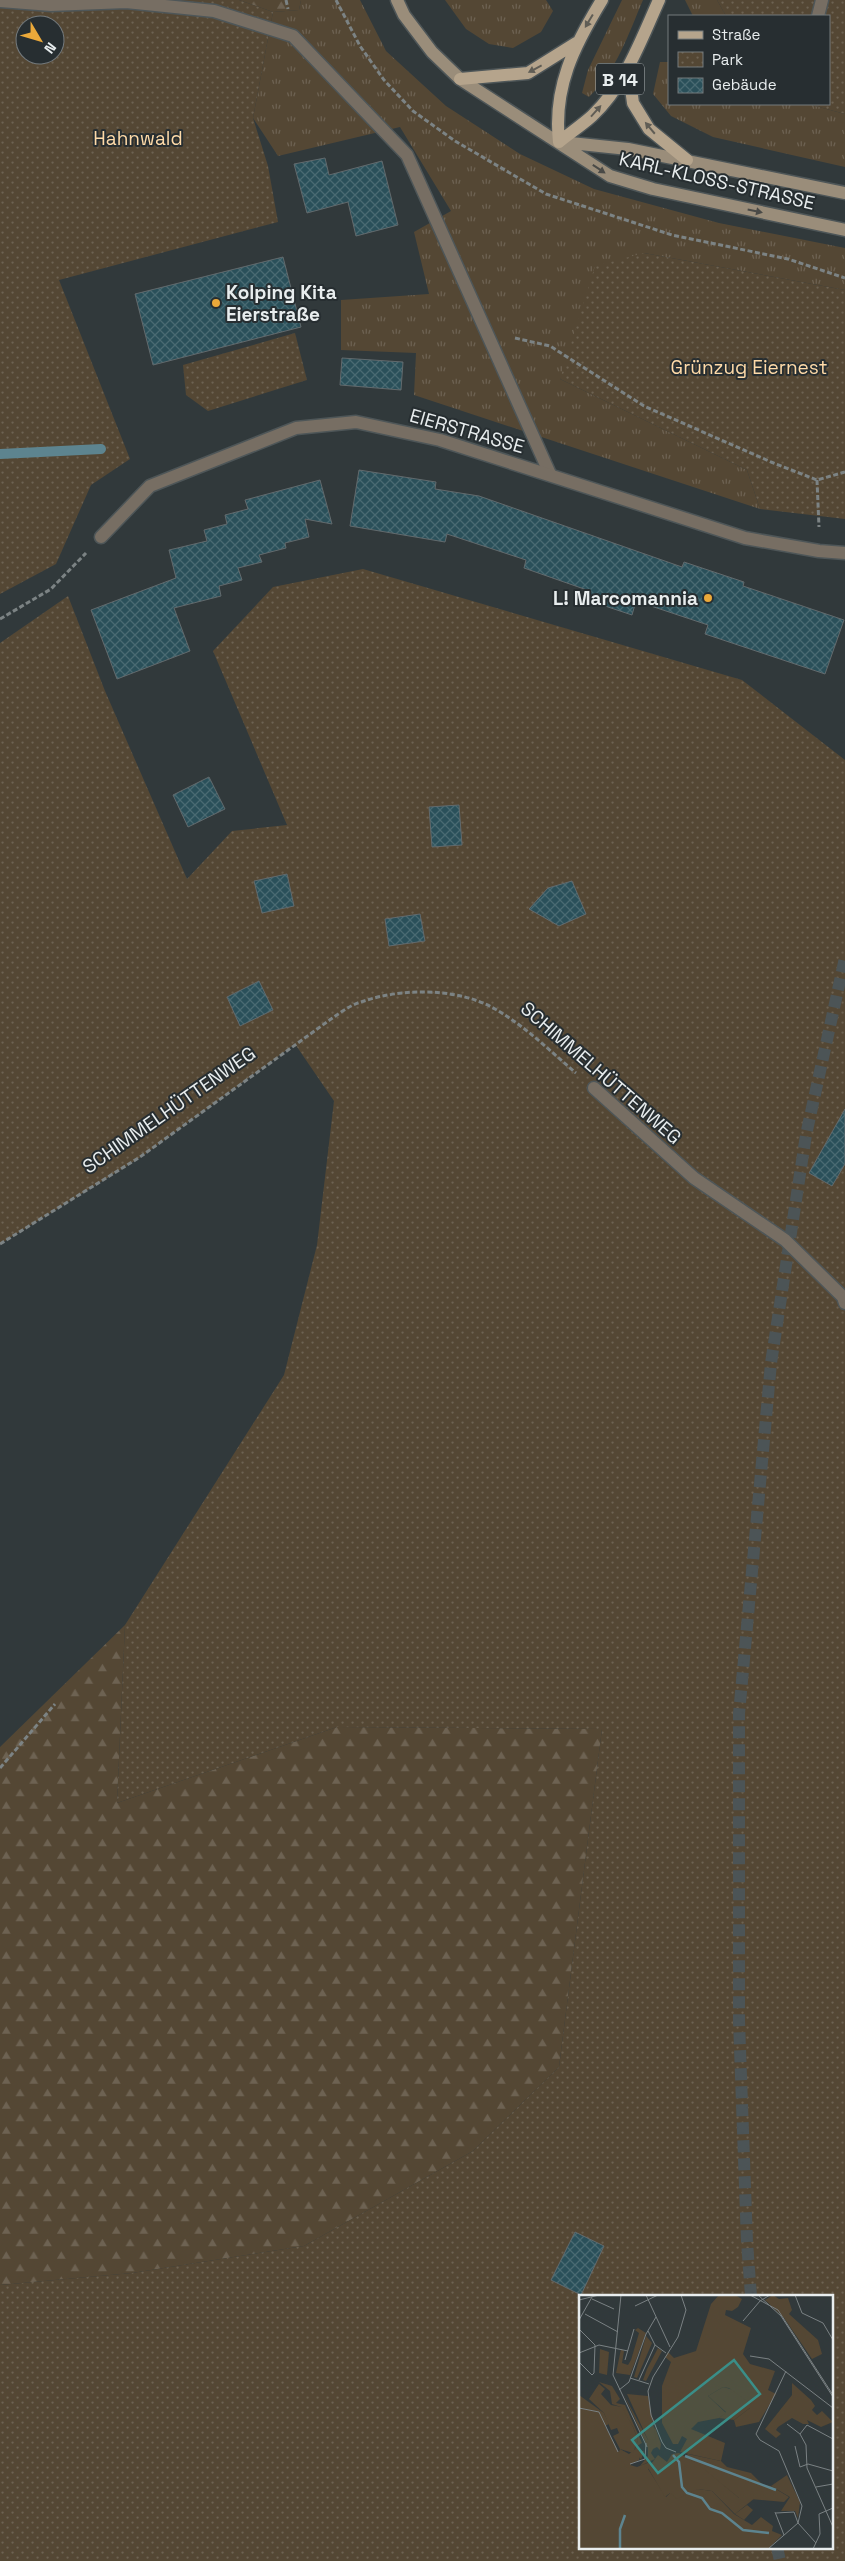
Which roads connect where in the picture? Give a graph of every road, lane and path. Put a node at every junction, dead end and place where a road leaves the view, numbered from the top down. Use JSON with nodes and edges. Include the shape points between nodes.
{"nodes":[{"id":1,"x":397,"y":0,"type":"edge"},
{"id":2,"x":602,"y":0,"type":"edge"},
{"id":3,"x":659,"y":0,"type":"edge"},
{"id":4,"x":822,"y":0,"type":"edge"},
{"id":5,"x":0,"y":1,"type":"edge"},
{"id":6,"x":818,"y":15,"type":"edge"},
{"id":7,"x":576,"y":43,"type":"junction"},
{"id":8,"x":628,"y":67,"type":"junction"},
{"id":9,"x":460,"y":79,"type":"junction"},
{"id":10,"x":559,"y":142,"type":"junction"},
{"id":11,"x":687,"y":160,"type":"junction"},
{"id":12,"x":845,"y":193,"type":"edge"},
{"id":13,"x":845,"y":230,"type":"edge"},
{"id":14,"x":487,"y":333,"type":"junction"},
{"id":15,"x":845,"y":472,"type":"edge"},
{"id":16,"x":550,"y":474,"type":"junction"},
{"id":17,"x":817,"y":480,"type":"junction"},
{"id":18,"x":101,"y":537,"type":"joint"},
{"id":19,"x":820,"y":551,"type":"junction"},
{"id":20,"x":845,"y":552,"type":"edge"},
{"id":21,"x":0,"y":619,"type":"edge"},
{"id":22,"x":594,"y":1088,"type":"joint"},
{"id":23,"x":0,"y":1244,"type":"edge"},
{"id":24,"x":845,"y":1302,"type":"edge"},
{"id":25,"x":55,"y":1704,"type":"dead end"},
{"id":26,"x":0,"y":1768,"type":"edge"}],
"edges":[{"from":1,"to":9,"type":"main road","name":"KARL-KLOSS-STRASSE","via":[[404,15],[432,52]]},
{"from":2,"to":7,"type":"main road","number":"B 14","one_way":true},
{"from":3,"to":8,"type":"main road","number":"B 14"},
{"from":4,"to":6,"type":"street"},
{"from":5,"to":14,"type":"street","via":[[51,5],[126,2],[214,11],[293,36],[407,155]]},
{"from":7,"to":9,"type":"main road","number":"B 14","one_way":true,"via":[[528,73]]},
{"from":7,"to":10,"type":"main road","number":"B 14","via":[[561,86]]},
{"from":10,"to":8,"type":"main road","number":"B 14","one_way":true,"via":[[593,115]]},
{"from":11,"to":8,"type":"main road","number":"B 14","one_way":true,"via":[[649,129],[633,103]]},
{"from":9,"to":10,"type":"main road","name":"KARL-KLOSS-STRASSE"},
{"from":10,"to":11,"type":"main road","name":"KARL-KLOSS-STRASSE","via":[[628,149]]},
{"from":10,"to":13,"type":"main road","name":"KARL-KLOSS-STRASSE","one_way":true,"via":[[610,176],[653,189]]},
{"from":11,"to":12,"type":"main road","name":"KARL-KLOSS-STRASSE"},
{"from":14,"to":16,"type":"street"},
{"from":14,"to":17,"type":"path","via":[[550,346],[644,406]]},
{"from":15,"to":17,"type":"path"},
{"from":16,"to":18,"type":"street","name":"EIERSTRASSE","via":[[440,440],[356,422],[296,428],[150,486]]},
{"from":16,"to":19,"type":"street","name":"EIERSTRASSE","via":[[745,538]]},
{"from":17,"to":19,"type":"path"},
{"from":18,"to":21,"type":"path","via":[[51,589]]},
{"from":19,"to":20,"type":"street","name":"EIERSTRASSE"},
{"from":22,"to":23,"type":"path","name":"SCHIMMELHÜTTENWEG","via":[[493,1007],[444,993],[416,992],[378,997],[359,1002],[331,1019],[140,1157]]},
{"from":22,"to":24,"type":"street","name":"SCHIMMELHÜTTENWEG","via":[[694,1178],[785,1240]]},
{"from":25,"to":26,"type":"path"}]}
